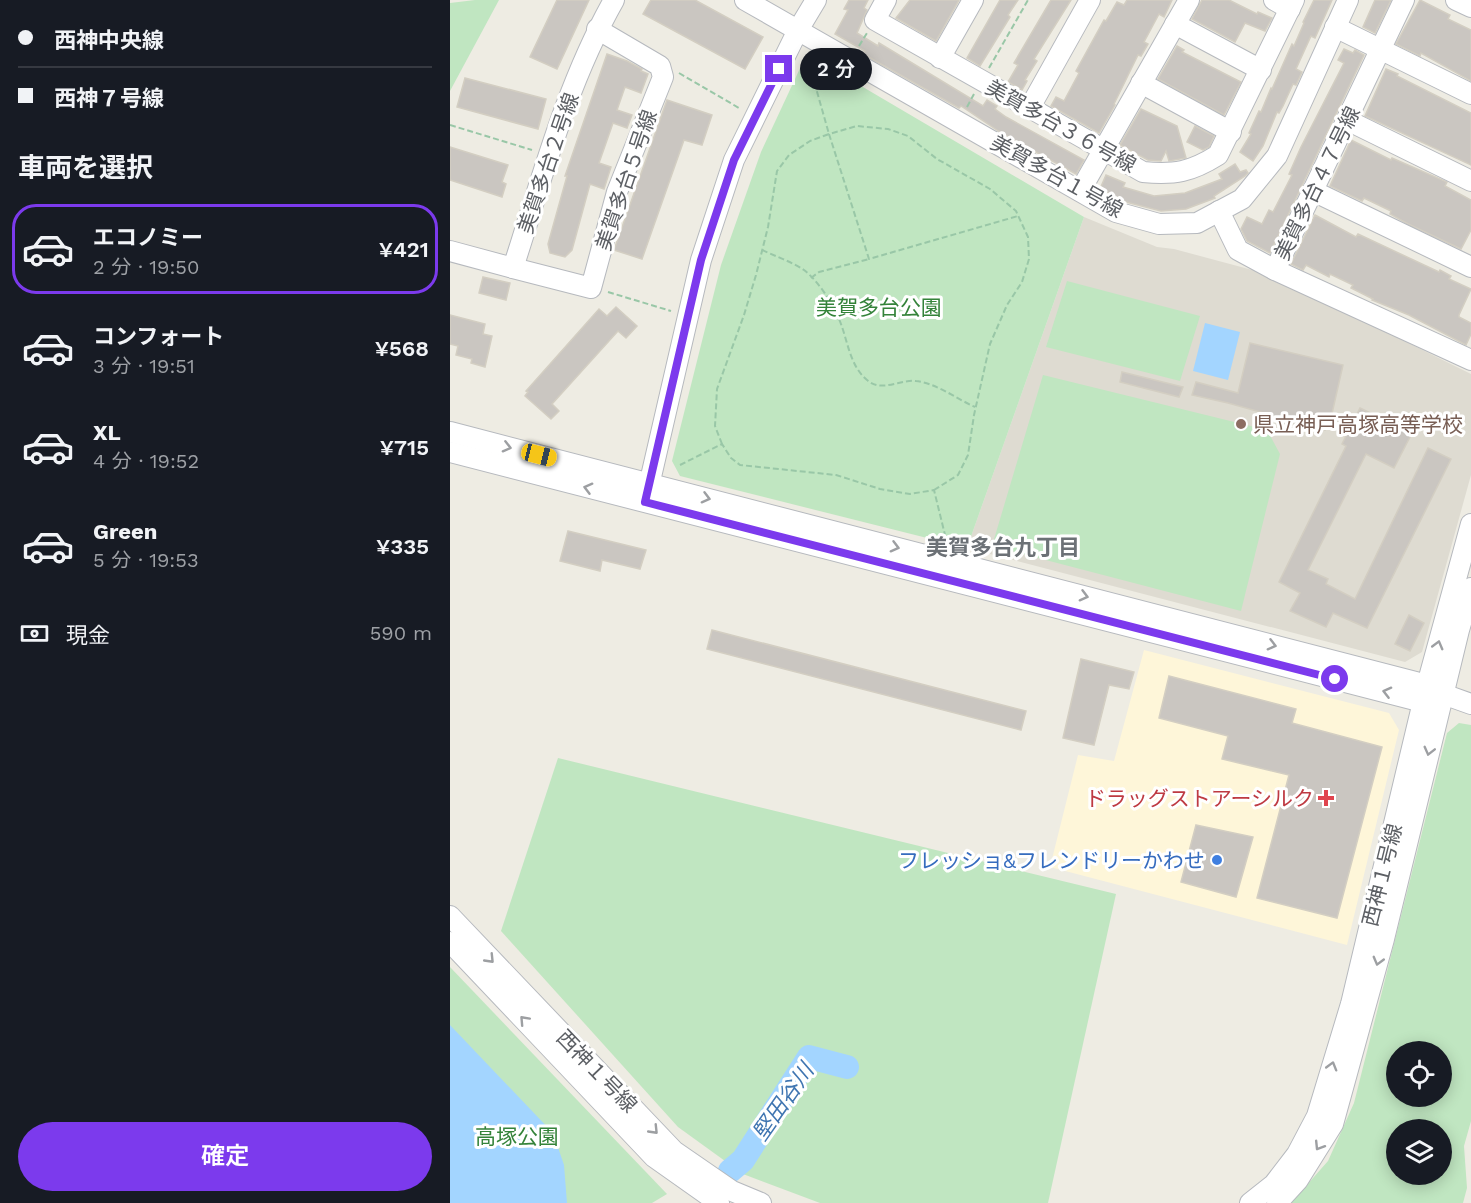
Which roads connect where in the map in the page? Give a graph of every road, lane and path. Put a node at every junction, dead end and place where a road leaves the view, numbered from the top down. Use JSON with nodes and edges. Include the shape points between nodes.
{"nodes":[{"id":1,"x":614,"y":0,"type":"edge"},
{"id":2,"x":745,"y":0,"type":"edge"},
{"id":3,"x":816,"y":0,"type":"edge"},
{"id":4,"x":886,"y":0,"type":"edge"},
{"id":5,"x":973,"y":0,"type":"edge"},
{"id":6,"x":1028,"y":0,"type":"edge"},
{"id":7,"x":1090,"y":0,"type":"edge"},
{"id":8,"x":1189,"y":0,"type":"edge"},
{"id":9,"x":1348,"y":0,"type":"edge"},
{"id":10,"x":1404,"y":0,"type":"edge"},
{"id":11,"x":1456,"y":0,"type":"edge"},
{"id":12,"x":1286,"y":3,"type":"edge"},
{"id":13,"x":1471,"y":7,"type":"edge"},
{"id":14,"x":875,"y":20,"type":"junction"},
{"id":15,"x":1175,"y":24,"type":"junction"},
{"id":16,"x":1335,"y":27,"type":"junction"},
{"id":17,"x":597,"y":29,"type":"junction"},
{"id":18,"x":798,"y":30,"type":"junction"},
{"id":19,"x":1381,"y":49,"type":"junction"},
{"id":20,"x":940,"y":58,"type":"junction"},
{"id":21,"x":850,"y":60,"type":"junction"},
{"id":22,"x":660,"y":66,"type":"junction"},
{"id":23,"x":810,"y":67,"type":"dead end"},
{"id":24,"x":1261,"y":70,"type":"junction"},
{"id":25,"x":981,"y":81,"type":"junction"},
{"id":26,"x":1141,"y":84,"type":"junction"},
{"id":27,"x":1471,"y":94,"type":"edge"},
{"id":28,"x":739,"y":108,"type":"dead end"},
{"id":29,"x":1029,"y":109,"type":"junction"},
{"id":30,"x":1347,"y":120,"type":"junction"},
{"id":31,"x":958,"y":122,"type":"junction"},
{"id":32,"x":450,"y":125,"type":"edge"},
{"id":33,"x":1231,"y":132,"type":"junction"},
{"id":34,"x":829,"y":134,"type":"junction"},
{"id":35,"x":1102,"y":151,"type":"junction"},
{"id":36,"x":549,"y":156,"type":"junction"},
{"id":37,"x":1471,"y":181,"type":"edge"},
{"id":38,"x":1080,"y":191,"type":"junction"},
{"id":39,"x":1313,"y":191,"type":"junction"},
{"id":40,"x":1219,"y":211,"type":"junction"},
{"id":41,"x":1018,"y":216,"type":"junction"},
{"id":42,"x":762,"y":250,"type":"junction"},
{"id":43,"x":450,"y":251,"type":"edge"},
{"id":44,"x":869,"y":259,"type":"junction"},
{"id":45,"x":1471,"y":267,"type":"edge"},
{"id":46,"x":513,"y":268,"type":"junction"},
{"id":47,"x":1275,"y":270,"type":"junction"},
{"id":48,"x":811,"y":278,"type":"junction"},
{"id":49,"x":591,"y":288,"type":"junction"},
{"id":50,"x":671,"y":310,"type":"dead end"},
{"id":51,"x":1471,"y":360,"type":"edge"},
{"id":52,"x":975,"y":408,"type":"junction"},
{"id":53,"x":450,"y":432,"type":"edge"},
{"id":54,"x":722,"y":444,"type":"junction"},
{"id":55,"x":450,"y":452,"type":"edge"},
{"id":56,"x":680,"y":465,"type":"dead end"},
{"id":57,"x":934,"y":490,"type":"junction"},
{"id":58,"x":647,"y":493,"type":"junction"},
{"id":59,"x":1471,"y":524,"type":"edge"},
{"id":60,"x":946,"y":539,"type":"dead end"},
{"id":61,"x":1471,"y":588,"type":"edge"},
{"id":62,"x":1431,"y":694,"type":"junction"},
{"id":63,"x":1471,"y":704,"type":"edge"},
{"id":64,"x":450,"y":916,"type":"edge"},
{"id":65,"x":450,"y":942,"type":"edge"},
{"id":66,"x":719,"y":1203,"type":"edge"},
{"id":67,"x":761,"y":1203,"type":"edge"},
{"id":68,"x":1250,"y":1203,"type":"edge"},
{"id":69,"x":1277,"y":1203,"type":"edge"}],
"edges":[{"from":1,"to":17,"type":"street","name":"美賀多台２号線"},
{"from":2,"to":18,"type":"street","name":"美賀多台１号線"},
{"from":3,"to":18,"type":"street"},
{"from":4,"to":14,"type":"street"},
{"from":5,"to":20,"type":"street"},
{"from":6,"to":25,"type":"path"},
{"from":7,"to":29,"type":"street"},
{"from":8,"to":15,"type":"street"},
{"from":9,"to":16,"type":"street","name":"美賀多台１号線"},
{"from":10,"to":19,"type":"street","name":"美賀多台４７号線"},
{"from":11,"to":13,"type":"street"},
{"from":12,"to":24,"type":"street","name":"美賀多台３６号線"},
{"from":14,"to":20,"type":"street","name":"美賀多台３６号線"},
{"from":14,"to":21,"type":"path"},
{"from":15,"to":24,"type":"street"},
{"from":15,"to":26,"type":"street"},
{"from":16,"to":19,"type":"street"},
{"from":16,"to":40,"type":"street","name":"美賀多台１号線","via":[[1277,156],[1242,200]]},
{"from":17,"to":22,"type":"street"},
{"from":17,"to":36,"type":"street","name":"美賀多台２号線"},
{"from":18,"to":21,"type":"street","name":"美賀多台１号線"},
{"from":18,"to":58,"type":"street","via":[[734,160],[704,248]]},
{"from":19,"to":27,"type":"street"},
{"from":19,"to":30,"type":"street","name":"美賀多台４７号線"},
{"from":20,"to":25,"type":"street","name":"美賀多台３６号線"},
{"from":21,"to":31,"type":"street","name":"美賀多台１号線"},
{"from":22,"to":28,"type":"path","via":[[673,69]]},
{"from":22,"to":49,"type":"street","name":"美賀多台５号線","via":[[663,77],[617,192]]},
{"from":23,"to":34,"type":"path"},
{"from":24,"to":33,"type":"street","name":"美賀多台３６号線"},
{"from":25,"to":29,"type":"street","name":"美賀多台３６号線"},
{"from":25,"to":31,"type":"path"},
{"from":26,"to":33,"type":"street"},
{"from":26,"to":35,"type":"street"},
{"from":29,"to":35,"type":"street","name":"美賀多台３６号線"},
{"from":30,"to":37,"type":"street"},
{"from":30,"to":39,"type":"street","name":"美賀多台４７号線"},
{"from":31,"to":38,"type":"street","name":"美賀多台１号線"},
{"from":32,"to":36,"type":"path"},
{"from":33,"to":35,"type":"street","name":"美賀多台３６号線","via":[[1218,155],[1200,166],[1169,175],[1143,172]]},
{"from":34,"to":41,"type":"path","via":[[857,126],[888,129],[908,136],[937,159],[990,189]]},
{"from":34,"to":42,"type":"path","via":[[789,155],[777,171]]},
{"from":34,"to":44,"type":"path"},
{"from":35,"to":38,"type":"street"},
{"from":36,"to":46,"type":"street","name":"美賀多台２号線"},
{"from":38,"to":40,"type":"street","name":"美賀多台１号線","via":[[1116,212],[1159,224],[1197,223]]},
{"from":39,"to":45,"type":"street"},
{"from":39,"to":47,"type":"street","name":"美賀多台４７号線"},
{"from":40,"to":47,"type":"street","via":[[1238,250]]},
{"from":41,"to":44,"type":"path"},
{"from":41,"to":52,"type":"path","via":[[1028,237],[1029,259],[1022,282],[990,344]]},
{"from":42,"to":48,"type":"path"},
{"from":42,"to":54,"type":"path","via":[[717,389],[715,426]]},
{"from":43,"to":46,"type":"street"},
{"from":44,"to":48,"type":"path","via":[[819,272]]},
{"from":46,"to":49,"type":"street"},
{"from":47,"to":51,"type":"street","name":"美賀多台４７号線"},
{"from":48,"to":52,"type":"path","via":[[838,317],[855,367],[869,382],[885,387],[917,381]]},
{"from":49,"to":50,"type":"path"},
{"from":52,"to":57,"type":"path","via":[[969,455],[958,475]]},
{"from":53,"to":58,"type":"street","one_way":true},
{"from":54,"to":56,"type":"path"},
{"from":54,"to":57,"type":"path","via":[[740,465],[836,475],[910,494]]},
{"from":58,"to":55,"type":"street","one_way":true},
{"from":57,"to":60,"type":"path"},
{"from":58,"to":62,"type":"street"},
{"from":62,"to":59,"type":"street","name":"西神１号線","one_way":true},
{"from":61,"to":62,"type":"street","name":"西神１号線"},
{"from":62,"to":63,"type":"street"},
{"from":68,"to":62,"type":"street","name":"西神１号線","one_way":true,"via":[[1274,1184],[1317,1116],[1351,1004]]},
{"from":62,"to":69,"type":"street","name":"西神１号線","one_way":true,"via":[[1384,939],[1333,1124],[1298,1180]]},
{"from":64,"to":67,"type":"street","name":"西神１号線","one_way":true,"via":[[674,1152],[732,1191]]},
{"from":66,"to":65,"type":"street","name":"西神１号線","one_way":true,"via":[[654,1157]]}]}
